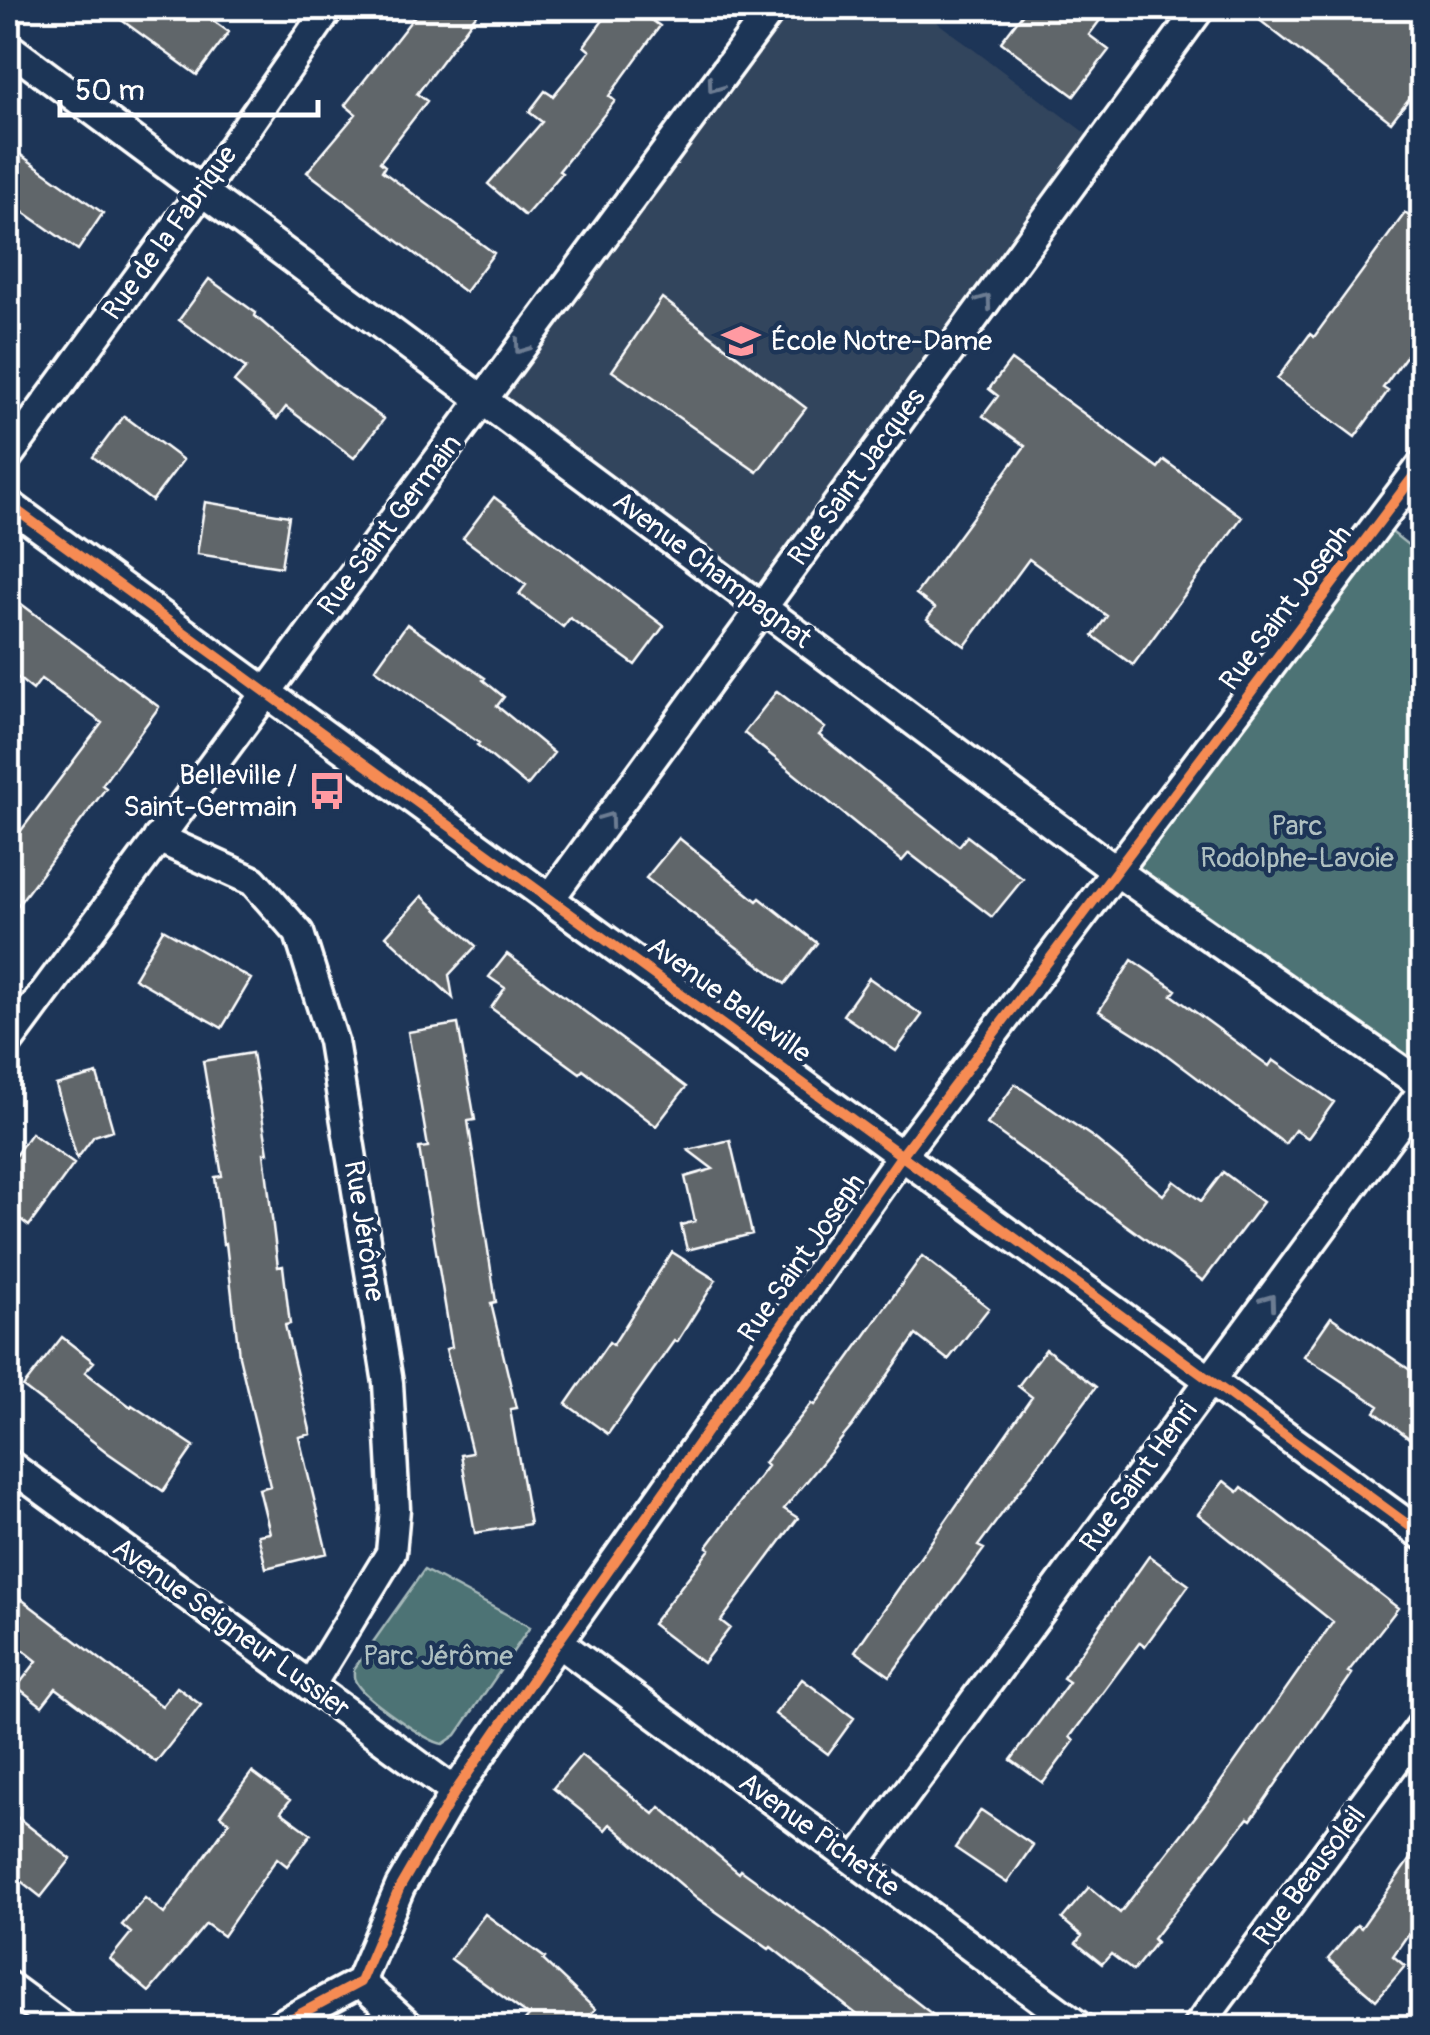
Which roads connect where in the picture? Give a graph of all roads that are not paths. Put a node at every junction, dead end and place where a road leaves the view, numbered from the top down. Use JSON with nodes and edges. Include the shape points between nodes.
{"nodes":[{"id":1,"x":329,"y":8,"type":"edge"},
{"id":2,"x":772,"y":8,"type":"edge"},
{"id":3,"x":1200,"y":8,"type":"edge"},
{"id":4,"x":8,"y":47,"type":"edge"},
{"id":5,"x":202,"y":191,"type":"junction"},
{"id":6,"x":482,"y":400,"type":"junction"},
{"id":7,"x":8,"y":456,"type":"edge"},
{"id":8,"x":1422,"y":465,"type":"edge"},
{"id":9,"x":8,"y":504,"type":"edge"},
{"id":10,"x":762,"y":608,"type":"junction"},
{"id":11,"x":267,"y":690,"type":"junction"},
{"id":12,"x":158,"y":838,"type":"junction"},
{"id":13,"x":1116,"y":871,"type":"junction"},
{"id":14,"x":550,"y":897,"type":"junction"},
{"id":15,"x":8,"y":1042,"type":"edge"},
{"id":16,"x":1422,"y":1085,"type":"edge"},
{"id":17,"x":1422,"y":1092,"type":"edge"},
{"id":18,"x":902,"y":1155,"type":"junction"},
{"id":19,"x":1211,"y":1380,"type":"junction"},
{"id":20,"x":8,"y":1464,"type":"edge"},
{"id":21,"x":1422,"y":1535,"type":"edge"},
{"id":22,"x":558,"y":1642,"type":"junction"},
{"id":23,"x":310,"y":1686,"type":"junction"},
{"id":24,"x":1422,"y":1725,"type":"edge"},
{"id":25,"x":455,"y":1792,"type":"junction"},
{"id":26,"x":856,"y":1862,"type":"junction"},
{"id":27,"x":360,"y":1982,"type":"junction"},
{"id":28,"x":8,"y":1986,"type":"edge"},
{"id":29,"x":65,"y":2028,"type":"edge"},
{"id":30,"x":274,"y":2028,"type":"edge"},
{"id":31,"x":411,"y":2028,"type":"edge"},
{"id":32,"x":1081,"y":2028,"type":"edge"},
{"id":33,"x":1197,"y":2028,"type":"edge"}],
"edges":[{"from":1,"to":5,"type":"street","name":"Rue de la Fabrique"},
{"from":2,"to":6,"type":"street","name":"Rue Saint Germain","one_way":true},
{"from":10,"to":3,"type":"street","name":"Rue Saint Jacques","one_way":true},
{"from":4,"to":5,"type":"street","name":"Avenue Champagnat"},
{"from":5,"to":6,"type":"street","name":"Avenue Champagnat"},
{"from":5,"to":7,"type":"street","name":"Rue de la Fabrique"},
{"from":6,"to":10,"type":"street","name":"Avenue Champagnat"},
{"from":6,"to":11,"type":"street","name":"Rue Saint Germain"},
{"from":8,"to":13,"type":"street","name":"Rue Saint Joseph"},
{"from":9,"to":11,"type":"street","name":"Avenue Belleville"},
{"from":10,"to":13,"type":"street","name":"Avenue Champagnat"},
{"from":14,"to":10,"type":"street","name":"Rue Saint Jacques","one_way":true},
{"from":11,"to":12,"type":"street","name":"Rue Saint Germain"},
{"from":11,"to":14,"type":"street","name":"Avenue Belleville"},
{"from":12,"to":15,"type":"street","name":"Rue Saint Germain"},
{"from":12,"to":23,"type":"street","name":"Rue Jérôme","via":[[253,881],[299,932],[333,1041],[388,1383],[395,1509],[390,1554]]},
{"from":13,"to":16,"type":"street","name":"Avenue Champagnat"},
{"from":13,"to":18,"type":"street","name":"Rue Saint Joseph"},
{"from":14,"to":18,"type":"street","name":"Avenue Belleville"},
{"from":19,"to":17,"type":"street","name":"Rue Saint Henri","one_way":true},
{"from":18,"to":19,"type":"street","name":"Avenue Belleville"},
{"from":18,"to":22,"type":"street","name":"Rue Saint Joseph"},
{"from":19,"to":21,"type":"street","name":"Avenue Belleville"},
{"from":19,"to":26,"type":"street","name":"Rue Saint Henri"},
{"from":20,"to":23,"type":"street","name":"Avenue Seigneur Lussier"},
{"from":22,"to":25,"type":"street","name":"Rue Saint Joseph"},
{"from":22,"to":26,"type":"street","name":"Avenue Pichette"},
{"from":23,"to":25,"type":"street","name":"Avenue Seigneur Lussier"},
{"from":24,"to":33,"type":"street","name":"Rue Beausoleil"},
{"from":25,"to":27,"type":"street","name":"Rue Saint Joseph","via":[[400,1887]]},
{"from":26,"to":32,"type":"street","name":"Avenue Pichette"},
{"from":27,"to":30,"type":"street"},
{"from":27,"to":31,"type":"street"},
{"from":28,"to":29,"type":"street"}]}
